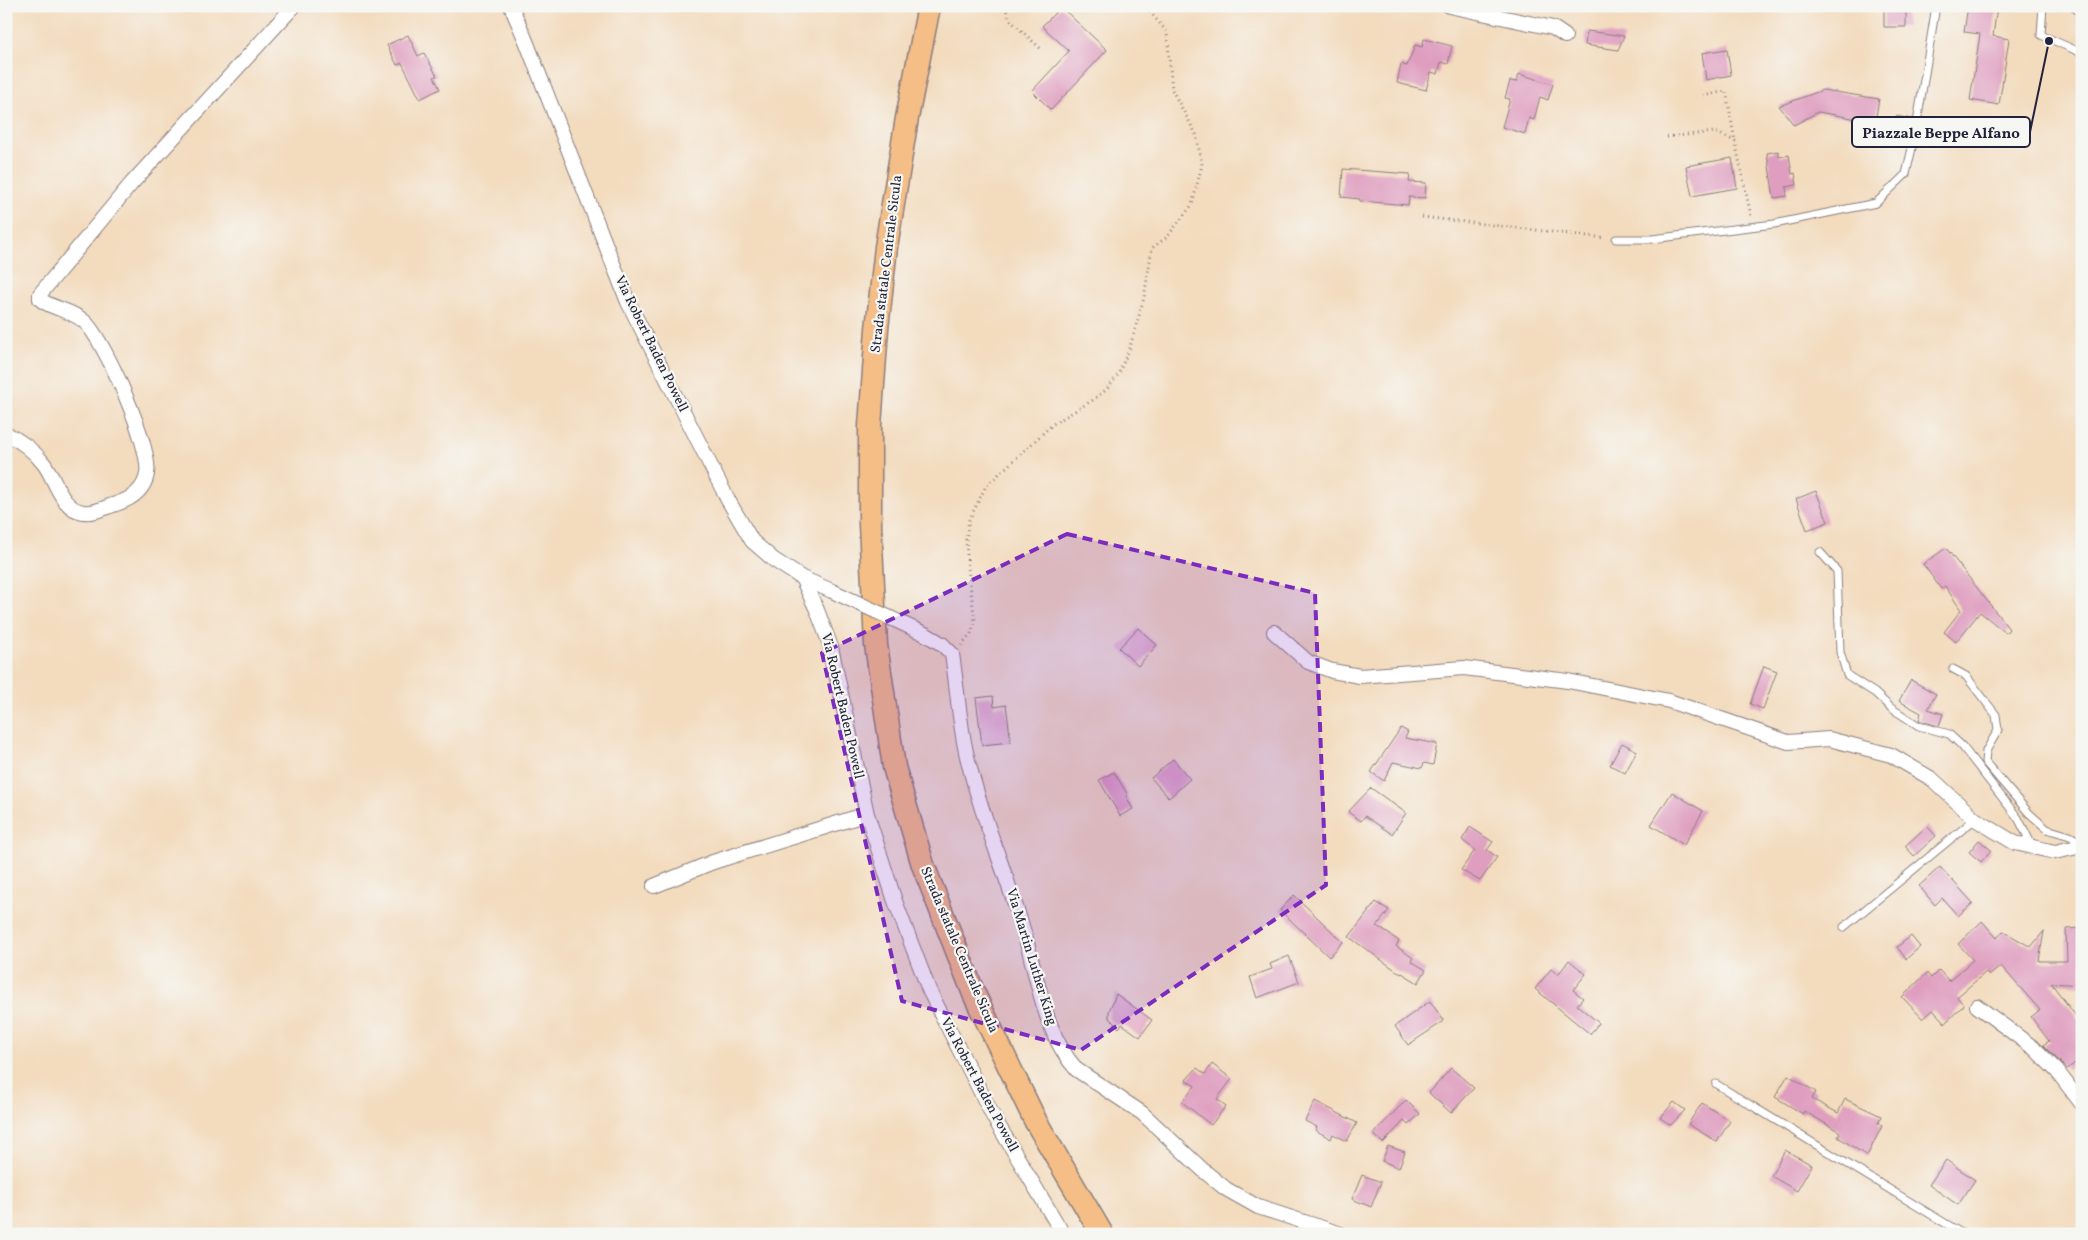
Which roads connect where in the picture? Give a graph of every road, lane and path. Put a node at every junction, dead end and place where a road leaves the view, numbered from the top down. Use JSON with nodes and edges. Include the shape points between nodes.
{"nodes":[{"id":1,"x":294,"y":6,"type":"edge"},
{"id":2,"x":511,"y":6,"type":"edge"},
{"id":3,"x":929,"y":6,"type":"edge"},
{"id":4,"x":1005,"y":6,"type":"edge"},
{"id":5,"x":1145,"y":6,"type":"edge"},
{"id":6,"x":1449,"y":6,"type":"edge"},
{"id":7,"x":1936,"y":6,"type":"edge"},
{"id":8,"x":2043,"y":6,"type":"edge"},
{"id":9,"x":2078,"y":6,"type":"edge"},
{"id":10,"x":2082,"y":10,"type":"edge"},
{"id":11,"x":1565,"y":36,"type":"dead end"},
{"id":12,"x":1042,"y":50,"type":"dead end"},
{"id":13,"x":2082,"y":54,"type":"edge"},
{"id":14,"x":1703,"y":96,"type":"dead end"},
{"id":15,"x":1668,"y":137,"type":"dead end"},
{"id":16,"x":1735,"y":141,"type":"junction"},
{"id":17,"x":1422,"y":217,"type":"dead end"},
{"id":18,"x":1754,"y":226,"type":"junction"},
{"id":19,"x":1616,"y":239,"type":"joint"},
{"id":20,"x":6,"y":434,"type":"edge"},
{"id":21,"x":1820,"y":552,"type":"dead end"},
{"id":22,"x":802,"y":578,"type":"junction"},
{"id":23,"x":1274,"y":632,"type":"dead end"},
{"id":24,"x":952,"y":654,"type":"junction"},
{"id":25,"x":1953,"y":669,"type":"dead end"},
{"id":26,"x":867,"y":814,"type":"junction"},
{"id":27,"x":1975,"y":818,"type":"junction"},
{"id":28,"x":2082,"y":845,"type":"edge"},
{"id":29,"x":2033,"y":847,"type":"junction"},
{"id":30,"x":654,"y":886,"type":"dead end"},
{"id":31,"x":1844,"y":927,"type":"dead end"},
{"id":32,"x":1976,"y":1006,"type":"dead end"},
{"id":33,"x":1716,"y":1084,"type":"dead end"},
{"id":34,"x":2082,"y":1104,"type":"edge"},
{"id":35,"x":1063,"y":1234,"type":"edge"},
{"id":36,"x":1102,"y":1234,"type":"edge"},
{"id":37,"x":1341,"y":1234,"type":"edge"},
{"id":38,"x":1963,"y":1234,"type":"edge"}],
"edges":[{"from":1,"to":20,"type":"street","via":[[131,184],[40,294],[44,302],[76,315],[86,323],[113,370],[145,449],[147,474],[138,492],[95,511],[85,513],[76,510],[63,498],[35,453]]},
{"from":2,"to":22,"type":"street","name":"Via Robert Baden Powell","via":[[628,302],[697,440],[752,541]]},
{"from":3,"to":36,"type":"main road","name":"Strada statale Centrale Sicula","via":[[886,247],[877,329],[870,426],[870,524],[876,645],[894,767],[923,865],[982,1011],[1036,1122]]},
{"from":4,"to":12,"type":"path","via":[[1010,20]]},
{"from":5,"to":24,"type":"path","via":[[1167,32],[1172,90],[1196,134],[1202,164],[1192,206],[1167,237],[1152,248],[1144,298],[1130,348],[1118,375],[1093,400],[1053,424],[986,486],[969,520],[966,540],[975,622],[971,634]]},
{"from":6,"to":11,"type":"street","via":[[1553,28]]},
{"from":7,"to":18,"type":"lane","via":[[1906,174],[1876,203]]},
{"from":8,"to":13,"type":"lane","via":[[2041,35]]},
{"from":9,"to":10,"type":"street"},
{"from":14,"to":16,"type":"path","via":[[1726,91]]},
{"from":15,"to":16,"type":"path","via":[[1715,132]]},
{"from":16,"to":18,"type":"path"},
{"from":17,"to":19,"type":"path"},
{"from":18,"to":19,"type":"lane","via":[[1652,239]]},
{"from":21,"to":29,"type":"lane","via":[[1836,571],[1840,652],[1847,675],[1919,726],[1949,734],[1962,746],[2018,818]]},
{"from":22,"to":24,"type":"street","bridge":true,"via":[[925,634]]},
{"from":22,"to":26,"type":"street","name":"Via Robert Baden Powell","via":[[831,647]]},
{"from":23,"to":27,"type":"street","via":[[1308,662],[1332,671],[1360,676],[1464,668],[1568,681],[1669,701],[1788,742],[1829,739],[1890,755],[1932,780]]},
{"from":24,"to":37,"type":"street","name":"Via Martin Luther King","via":[[972,776],[1024,931],[1049,1019],[1069,1060],[1078,1070],[1142,1113],[1226,1188],[1258,1207]]},
{"from":25,"to":28,"type":"lane","via":[[1966,676],[1996,715],[1998,730],[1986,751],[1985,762],[2047,829],[2070,836]]},
{"from":26,"to":30,"type":"street","via":[[713,862]]},
{"from":26,"to":35,"type":"street","name":"Via Robert Baden Powell","via":[[895,902],[930,990],[994,1118]]},
{"from":27,"to":29,"type":"street","via":[[2015,843]]},
{"from":27,"to":31,"type":"lane"},
{"from":28,"to":29,"type":"street","via":[[2055,852]]},
{"from":32,"to":34,"type":"street","via":[[2035,1049]]},
{"from":33,"to":38,"type":"lane"}]}
